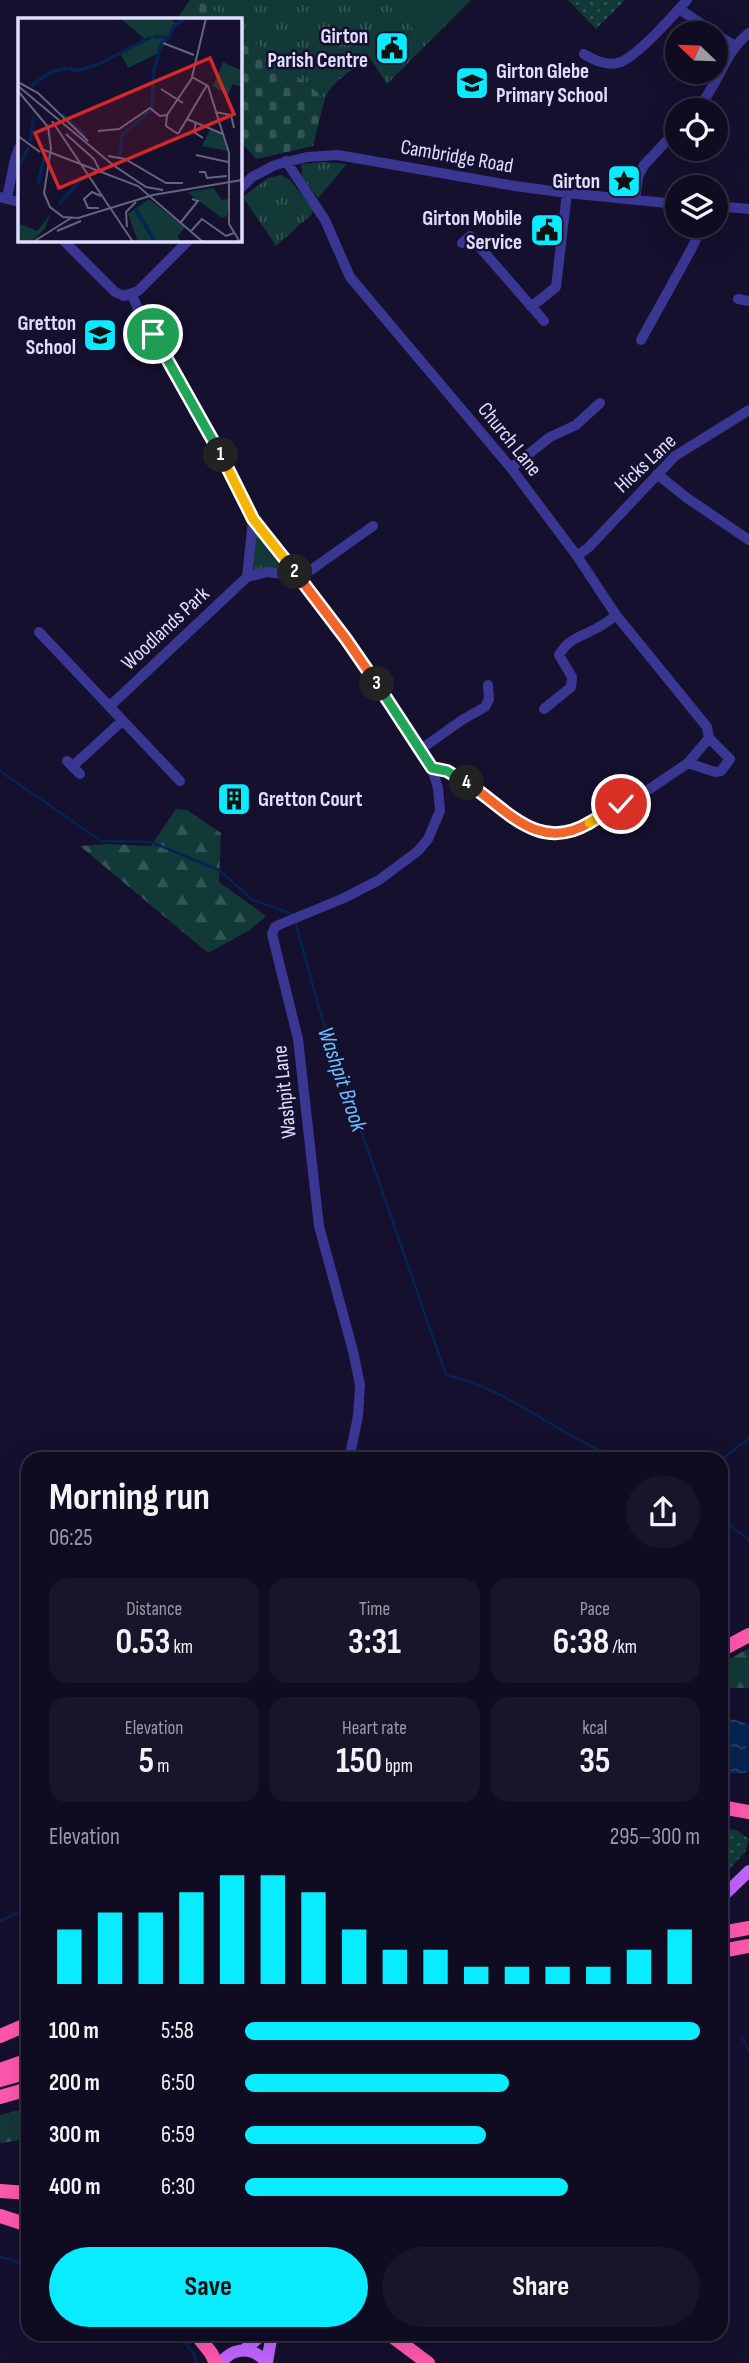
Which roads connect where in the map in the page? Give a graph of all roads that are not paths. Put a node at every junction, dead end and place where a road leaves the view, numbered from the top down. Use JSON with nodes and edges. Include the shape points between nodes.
{"nodes":[{"id":1,"x":687,"y":0,"type":"edge"},
{"id":2,"x":679,"y":9,"type":"junction"},
{"id":3,"x":696,"y":21,"type":"edge"},
{"id":4,"x":749,"y":33,"type":"edge"},
{"id":5,"x":728,"y":42,"type":"edge"},
{"id":6,"x":735,"y":46,"type":"junction"},
{"id":7,"x":584,"y":54,"type":"dead end"},
{"id":8,"x":708,"y":98,"type":"edge"},
{"id":9,"x":665,"y":143,"type":"edge"},
{"id":10,"x":18,"y":151,"type":"edge"},
{"id":11,"x":286,"y":161,"type":"junction"},
{"id":12,"x":242,"y":187,"type":"edge"},
{"id":13,"x":567,"y":193,"type":"junction"},
{"id":14,"x":3,"y":197,"type":"edge"},
{"id":15,"x":635,"y":200,"type":"junction"},
{"id":16,"x":665,"y":203,"type":"edge"},
{"id":17,"x":728,"y":207,"type":"edge"},
{"id":18,"x":749,"y":209,"type":"edge"},
{"id":19,"x":697,"y":238,"type":"edge"},
{"id":20,"x":65,"y":242,"type":"edge"},
{"id":21,"x":187,"y":242,"type":"edge"},
{"id":22,"x":462,"y":243,"type":"dead end"},
{"id":23,"x":132,"y":294,"type":"junction"},
{"id":24,"x":531,"y":307,"type":"junction"},
{"id":25,"x":544,"y":321,"type":"dead end"},
{"id":26,"x":641,"y":340,"type":"dead end"},
{"id":27,"x":600,"y":403,"type":"dead end"},
{"id":28,"x":749,"y":411,"type":"edge"},
{"id":29,"x":511,"y":468,"type":"junction"},
{"id":30,"x":657,"y":474,"type":"junction"},
{"id":31,"x":253,"y":519,"type":"junction"},
{"id":32,"x":373,"y":526,"type":"dead end"},
{"id":33,"x":749,"y":540,"type":"edge"},
{"id":34,"x":577,"y":556,"type":"junction"},
{"id":35,"x":298,"y":576,"type":"junction"},
{"id":36,"x":247,"y":578,"type":"junction"},
{"id":37,"x":616,"y":615,"type":"junction"},
{"id":38,"x":38,"y":632,"type":"dead end"},
{"id":39,"x":488,"y":685,"type":"dead end"},
{"id":40,"x":110,"y":706,"type":"junction"},
{"id":41,"x":544,"y":709,"type":"dead end"},
{"id":42,"x":122,"y":721,"type":"junction"},
{"id":43,"x":709,"y":738,"type":"junction"},
{"id":44,"x":421,"y":749,"type":"junction"},
{"id":45,"x":688,"y":763,"type":"junction"},
{"id":46,"x":73,"y":767,"type":"dead end"},
{"id":47,"x":432,"y":768,"type":"junction"},
{"id":48,"x":180,"y":781,"type":"dead end"},
{"id":49,"x":351,"y":1452,"type":"edge"},
{"id":50,"x":749,"y":1635,"type":"edge"},
{"id":51,"x":728,"y":1646,"type":"edge"},
{"id":52,"x":728,"y":1808,"type":"edge"},
{"id":53,"x":749,"y":1812,"type":"edge"},
{"id":54,"x":749,"y":1871,"type":"edge"},
{"id":55,"x":728,"y":1891,"type":"edge"},
{"id":56,"x":749,"y":1928,"type":"edge"},
{"id":57,"x":728,"y":1932,"type":"edge"},
{"id":58,"x":749,"y":1946,"type":"edge"},
{"id":59,"x":728,"y":1950,"type":"edge"},
{"id":60,"x":21,"y":2027,"type":"edge"},
{"id":61,"x":0,"y":2036,"type":"edge"},
{"id":62,"x":21,"y":2062,"type":"edge"},
{"id":63,"x":0,"y":2070,"type":"edge"},
{"id":64,"x":21,"y":2074,"type":"edge"},
{"id":65,"x":0,"y":2080,"type":"edge"},
{"id":66,"x":21,"y":2092,"type":"edge"},
{"id":67,"x":0,"y":2097,"type":"edge"},
{"id":68,"x":0,"y":2191,"type":"edge"},
{"id":69,"x":21,"y":2192,"type":"edge"},
{"id":70,"x":0,"y":2216,"type":"edge"},
{"id":71,"x":21,"y":2223,"type":"edge"},
{"id":72,"x":202,"y":2341,"type":"edge"},
{"id":73,"x":254,"y":2341,"type":"edge"},
{"id":74,"x":271,"y":2341,"type":"edge"},
{"id":75,"x":398,"y":2341,"type":"edge"},
{"id":76,"x":244,"y":2350,"type":"junction"},
{"id":77,"x":218,"y":2363,"type":"edge"},
{"id":78,"x":267,"y":2363,"type":"edge"},
{"id":79,"x":428,"y":2363,"type":"edge"}],
"edges":[{"from":1,"to":2,"type":"street"},
{"from":2,"to":3,"type":"street"},
{"from":2,"to":7,"type":"street","via":[[620,62],[604,63]]},
{"from":4,"to":6,"type":"street"},
{"from":5,"to":6,"type":"street"},
{"from":6,"to":8,"type":"street"},
{"from":9,"to":15,"type":"street","via":[[644,165]]},
{"from":10,"to":14,"type":"street"},
{"from":11,"to":12,"type":"street","name":"Cambridge Road","via":[[259,172]]},
{"from":11,"to":13,"type":"street","name":"Cambridge Road","via":[[338,155]]},
{"from":11,"to":29,"type":"street","name":"Church Lane","via":[[325,220],[350,277]]},
{"from":13,"to":15,"type":"street","name":"Cambridge Road"},
{"from":13,"to":24,"type":"street","via":[[556,287]]},
{"from":15,"to":16,"type":"street","name":"Cambridge Road"},
{"from":17,"to":18,"type":"street"},
{"from":19,"to":26,"type":"street"},
{"from":20,"to":23,"type":"street","via":[[116,292]]},
{"from":21,"to":23,"type":"street"},
{"from":22,"to":24,"type":"street","via":[[470,236]]},
{"from":23,"to":31,"type":"street","name":"Washpit Lane","via":[[142,320],[210,432]]},
{"from":24,"to":25,"type":"street"},
{"from":27,"to":29,"type":"street","via":[[576,425],[550,437]]},
{"from":28,"to":30,"type":"street","name":"Hicks Lane","via":[[675,456]]},
{"from":29,"to":34,"type":"street","name":"Church Lane"},
{"from":30,"to":33,"type":"street"},
{"from":30,"to":34,"type":"street","name":"Hicks Lane"},
{"from":31,"to":35,"type":"street","name":"Washpit Lane"},
{"from":31,"to":36,"type":"street"},
{"from":32,"to":35,"type":"street"},
{"from":34,"to":37,"type":"street","name":"Church Lane"},
{"from":35,"to":36,"type":"street","via":[[267,572]]},
{"from":35,"to":44,"type":"street","name":"Washpit Lane"},
{"from":36,"to":40,"type":"street","name":"Woodlands Park"},
{"from":37,"to":41,"type":"street","via":[[565,645],[559,655],[572,677],[571,687]]},
{"from":37,"to":43,"type":"street","name":"Church Lane","via":[[707,726]]},
{"from":38,"to":40,"type":"street"},
{"from":39,"to":44,"type":"street","via":[[485,707]]},
{"from":40,"to":42,"type":"street"},
{"from":42,"to":46,"type":"street"},
{"from":42,"to":48,"type":"street"},
{"from":43,"to":45,"type":"street"},
{"from":43,"to":45,"type":"street","name":"Church Lane","via":[[730,759],[722,771]]},
{"from":44,"to":47,"type":"street","name":"Washpit Lane"},
{"from":45,"to":47,"type":"street","via":[[580,828],[553,832],[527,827],[472,786]]},
{"from":47,"to":49,"type":"street","name":"Washpit Lane","via":[[440,811],[418,852],[379,880],[275,927],[272,942],[298,1039],[319,1226],[360,1385]]},
{"from":50,"to":51,"type":"highway"},
{"from":52,"to":53,"type":"highway"},
{"from":54,"to":55,"type":"main road"},
{"from":56,"to":57,"type":"highway"},
{"from":58,"to":59,"type":"highway"},
{"from":60,"to":61,"type":"highway"},
{"from":62,"to":63,"type":"highway"},
{"from":64,"to":65,"type":"highway"},
{"from":66,"to":67,"type":"highway"},
{"from":68,"to":69,"type":"highway"},
{"from":70,"to":71,"type":"highway"},
{"from":72,"to":77,"type":"highway"},
{"from":73,"to":76,"type":"main road"},
{"from":74,"to":78,"type":"main road"},
{"from":75,"to":79,"type":"highway"},
{"from":76,"to":77,"type":"main road"},
{"from":76,"to":78,"type":"main road","via":[[253,2351]]}]}
